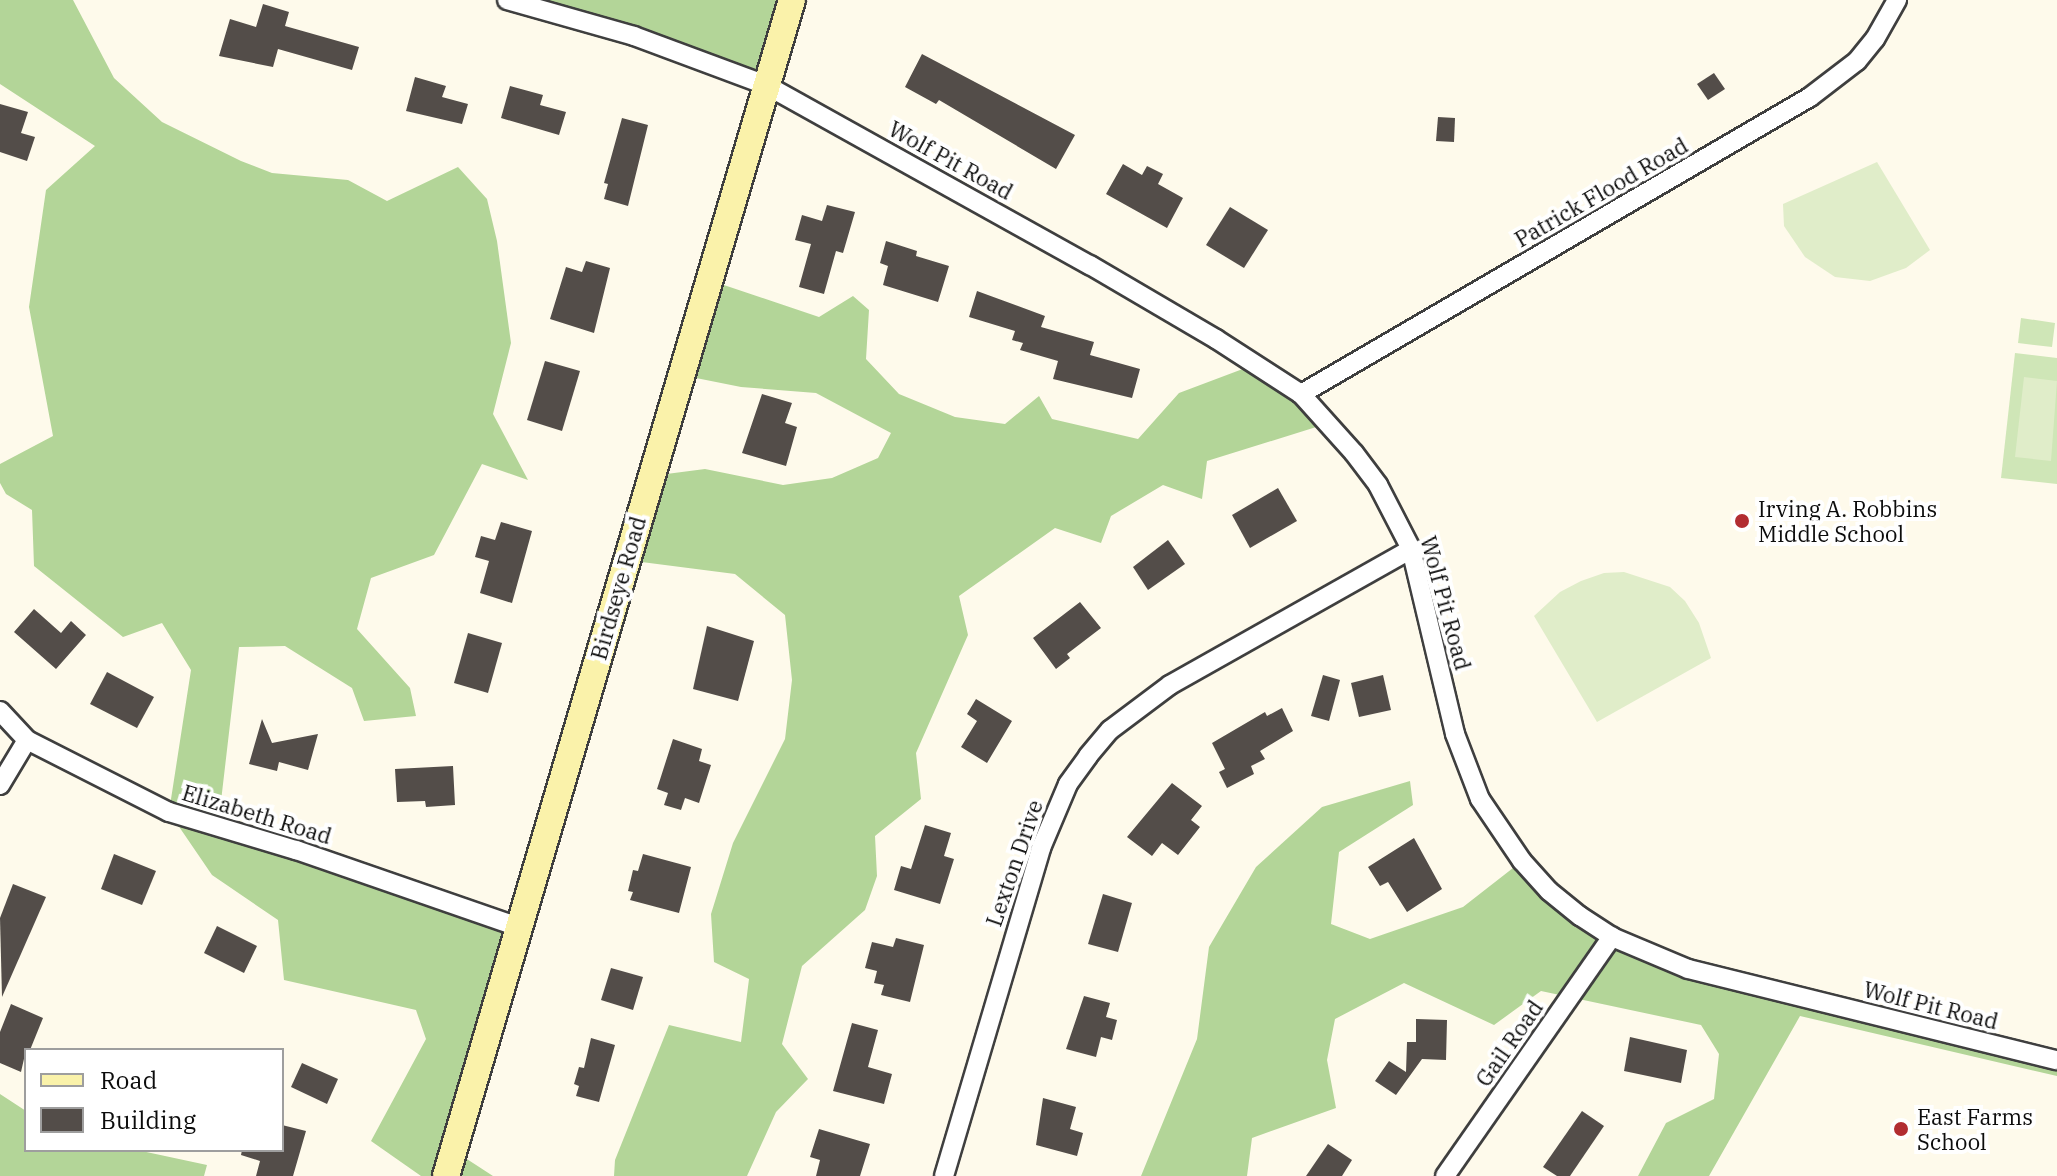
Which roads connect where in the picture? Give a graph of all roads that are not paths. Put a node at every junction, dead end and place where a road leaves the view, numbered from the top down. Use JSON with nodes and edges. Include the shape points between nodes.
{"nodes":[{"id":1,"x":507,"y":0,"type":"edge"},
{"id":2,"x":792,"y":0,"type":"edge"},
{"id":3,"x":1897,"y":0,"type":"edge"},
{"id":4,"x":766,"y":85,"type":"junction"},
{"id":5,"x":1301,"y":394,"type":"junction"},
{"id":6,"x":1411,"y":549,"type":"junction"},
{"id":7,"x":0,"y":711,"type":"edge"},
{"id":8,"x":27,"y":740,"type":"junction"},
{"id":9,"x":0,"y":785,"type":"edge"},
{"id":10,"x":518,"y":927,"type":"junction"},
{"id":11,"x":1612,"y":937,"type":"junction"},
{"id":12,"x":2057,"y":1060,"type":"edge"},
{"id":13,"x":446,"y":1176,"type":"edge"},
{"id":14,"x":944,"y":1176,"type":"edge"},
{"id":15,"x":1445,"y":1176,"type":"edge"}],
"edges":[{"from":1,"to":4,"type":"street","name":"Wolf Pit Road","via":[[634,36]]},
{"from":2,"to":4,"type":"main road","name":"Birdseye Road"},
{"from":3,"to":5,"type":"street","name":"Patrick Flood Road","via":[[1857,61],[1810,97]]},
{"from":4,"to":5,"type":"street","name":"Wolf Pit Road","via":[[1102,272]]},
{"from":4,"to":10,"type":"main road","name":"Birdseye Road"},
{"from":5,"to":6,"type":"street","name":"Wolf Pit Road","via":[[1378,485]]},
{"from":6,"to":11,"type":"street","name":"Wolf Pit Road","via":[[1455,734],[1480,799],[1500,833],[1549,891]]},
{"from":6,"to":14,"type":"street","name":"Lexton Drive","via":[[1170,685],[1110,730],[1088,756],[1068,784],[1041,848]]},
{"from":7,"to":8,"type":"street","name":"Elizabeth Road"},
{"from":8,"to":9,"type":"street"},
{"from":8,"to":10,"type":"street","name":"Elizabeth Road","via":[[169,812]]},
{"from":10,"to":13,"type":"main road","name":"Birdseye Road"},
{"from":11,"to":12,"type":"street","name":"Wolf Pit Road","via":[[1733,982]]},
{"from":11,"to":15,"type":"street","name":"Gail Road"}]}
